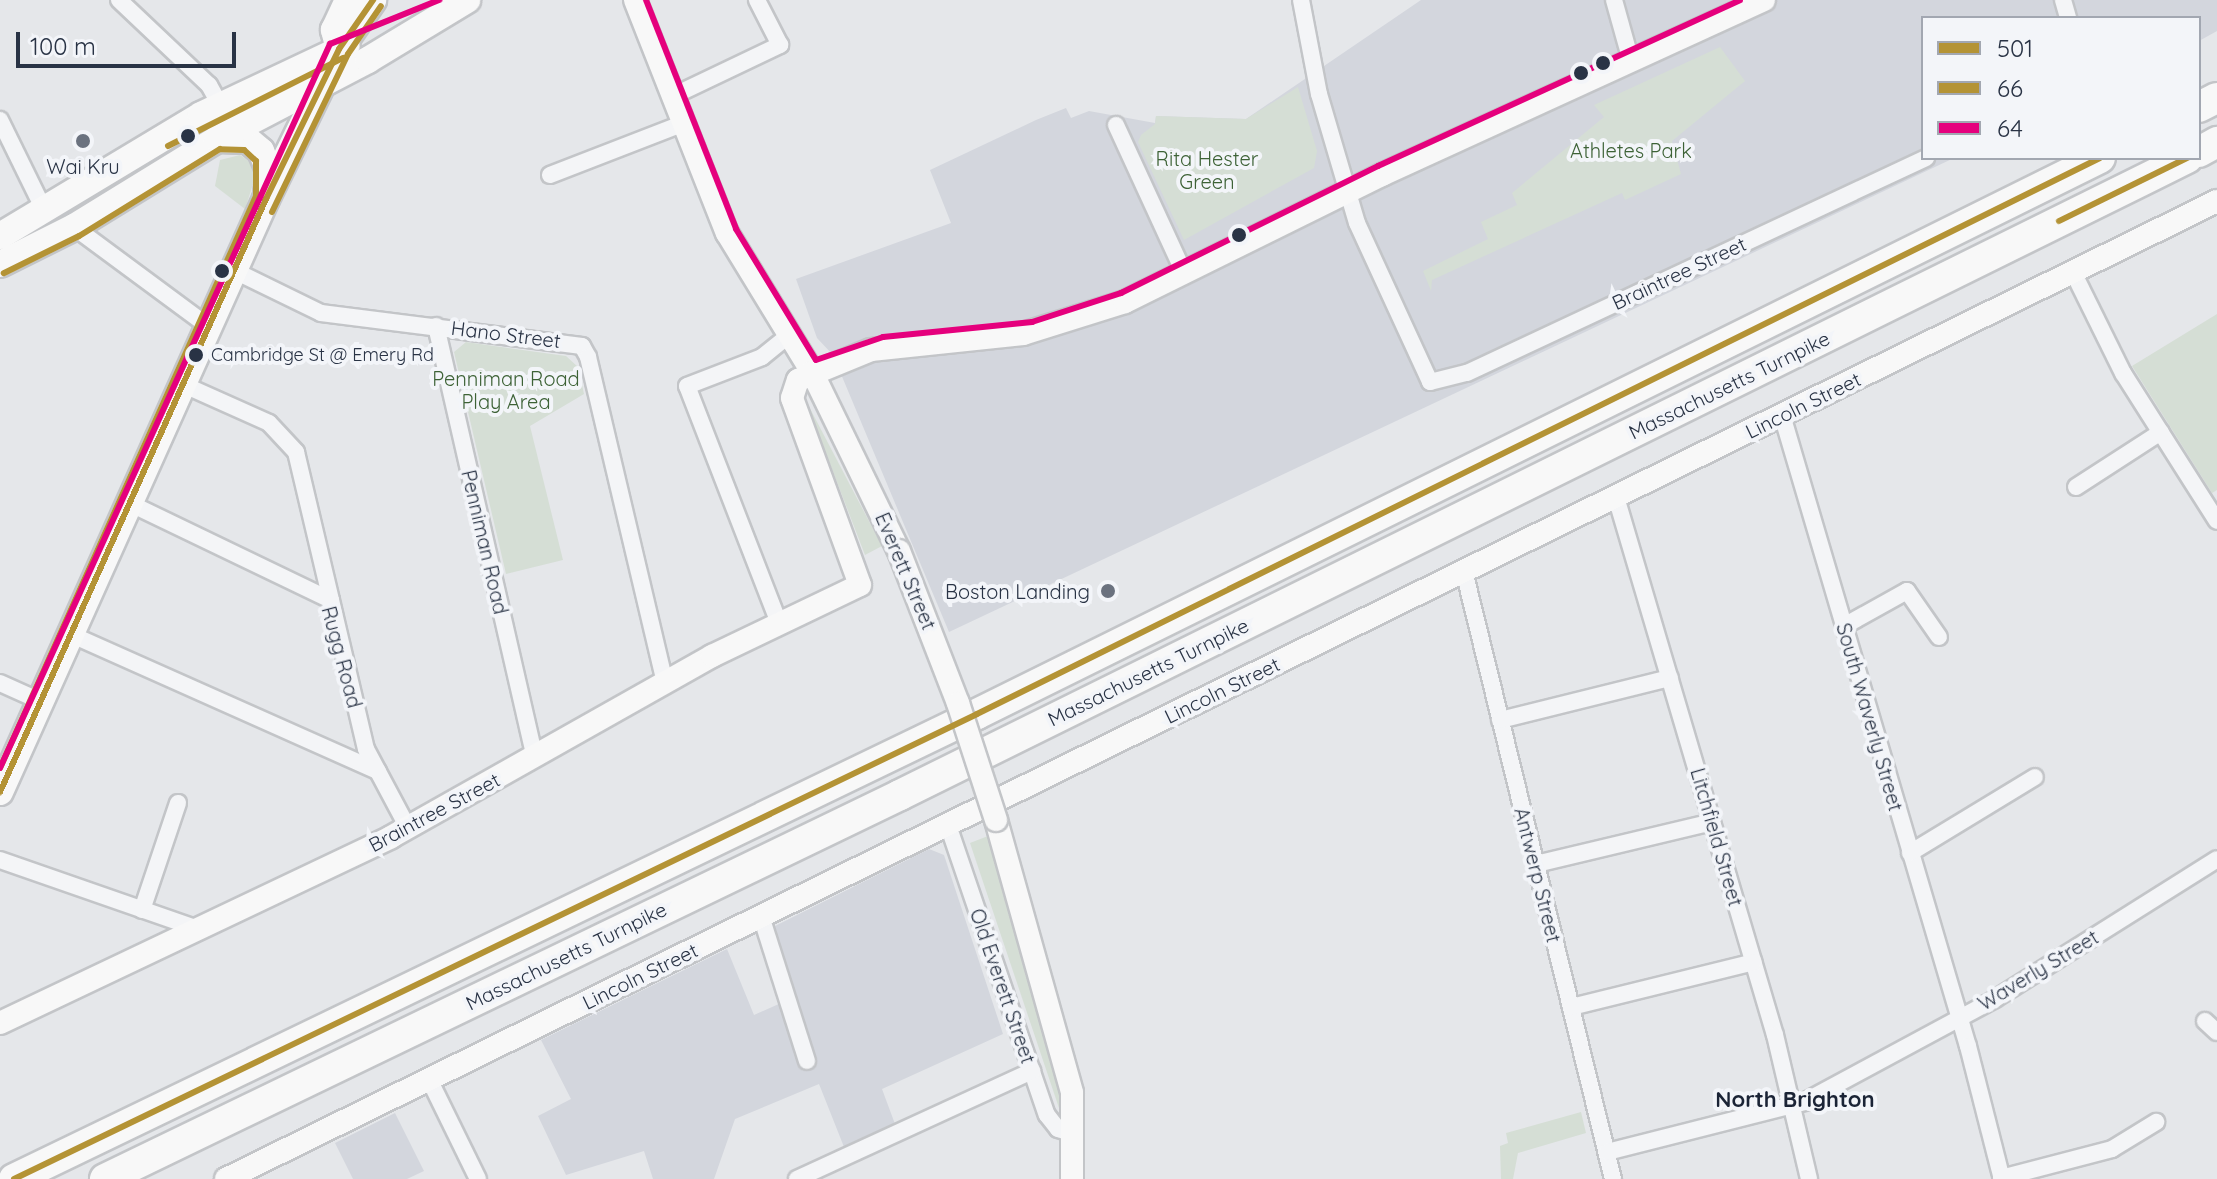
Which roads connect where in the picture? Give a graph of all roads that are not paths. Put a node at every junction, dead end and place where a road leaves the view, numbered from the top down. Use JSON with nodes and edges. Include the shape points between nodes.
{"nodes":[{"id":1,"x":119,"y":0,"type":"edge"},
{"id":2,"x":348,"y":0,"type":"edge"},
{"id":3,"x":373,"y":0,"type":"edge"},
{"id":4,"x":635,"y":0,"type":"edge"},
{"id":5,"x":757,"y":0,"type":"edge"},
{"id":6,"x":1301,"y":0,"type":"edge"},
{"id":7,"x":1614,"y":0,"type":"edge"},
{"id":8,"x":1764,"y":0,"type":"edge"},
{"id":9,"x":456,"y":6,"type":"edge"},
{"id":10,"x":339,"y":49,"type":"junction"},
{"id":11,"x":1631,"y":61,"type":"junction"},
{"id":12,"x":322,"y":82,"type":"junction"},
{"id":13,"x":673,"y":96,"type":"junction"},
{"id":14,"x":220,"y":105,"type":"junction"},
{"id":15,"x":0,"y":120,"type":"edge"},
{"id":16,"x":684,"y":123,"type":"junction"},
{"id":17,"x":1116,"y":125,"type":"dead end"},
{"id":18,"x":217,"y":139,"type":"junction"},
{"id":19,"x":1922,"y":160,"type":"edge"},
{"id":20,"x":2096,"y":160,"type":"edge"},
{"id":21,"x":2183,"y":160,"type":"edge"},
{"id":22,"x":550,"y":175,"type":"dead end"},
{"id":23,"x":1349,"y":192,"type":"junction"},
{"id":24,"x":266,"y":199,"type":"junction"},
{"id":25,"x":2217,"y":201,"type":"edge"},
{"id":26,"x":45,"y":212,"type":"junction"},
{"id":27,"x":74,"y":227,"type":"junction"},
{"id":28,"x":0,"y":236,"type":"edge"},
{"id":29,"x":0,"y":264,"type":"edge"},
{"id":30,"x":235,"y":271,"type":"junction"},
{"id":31,"x":2073,"y":272,"type":"junction"},
{"id":32,"x":1185,"y":275,"type":"junction"},
{"id":33,"x":436,"y":326,"type":"junction"},
{"id":34,"x":209,"y":327,"type":"junction"},
{"id":35,"x":790,"y":334,"type":"junction"},
{"id":36,"x":812,"y":372,"type":"junction"},
{"id":37,"x":182,"y":384,"type":"junction"},
{"id":38,"x":1782,"y":415,"type":"junction"},
{"id":39,"x":2161,"y":432,"type":"junction"},
{"id":40,"x":2076,"y":487,"type":"dead end"},
{"id":41,"x":1616,"y":497,"type":"junction"},
{"id":42,"x":129,"y":503,"type":"junction"},
{"id":43,"x":2217,"y":521,"type":"edge"},
{"id":44,"x":1464,"y":571,"type":"junction"},
{"id":45,"x":331,"y":600,"type":"junction"},
{"id":46,"x":779,"y":623,"type":"junction"},
{"id":47,"x":1844,"y":626,"type":"junction"},
{"id":48,"x":70,"y":634,"type":"junction"},
{"id":49,"x":1939,"y":637,"type":"dead end"},
{"id":50,"x":1670,"y":678,"type":"junction"},
{"id":51,"x":0,"y":683,"type":"edge"},
{"id":52,"x":665,"y":683,"type":"junction"},
{"id":53,"x":40,"y":701,"type":"junction"},
{"id":54,"x":1500,"y":720,"type":"junction"},
{"id":55,"x":535,"y":757,"type":"junction"},
{"id":56,"x":378,"y":771,"type":"junction"},
{"id":57,"x":2035,"y":777,"type":"dead end"},
{"id":58,"x":0,"y":792,"type":"edge"},
{"id":59,"x":178,"y":803,"type":"dead end"},
{"id":60,"x":1712,"y":822,"type":"junction"},
{"id":61,"x":948,"y":825,"type":"junction"},
{"id":62,"x":408,"y":828,"type":"junction"},
{"id":63,"x":1910,"y":853,"type":"junction"},
{"id":64,"x":2217,"y":859,"type":"edge"},
{"id":65,"x":0,"y":860,"type":"edge"},
{"id":66,"x":1536,"y":864,"type":"junction"},
{"id":67,"x":142,"y":910,"type":"junction"},
{"id":68,"x":761,"y":916,"type":"junction"},
{"id":69,"x":198,"y":929,"type":"junction"},
{"id":70,"x":1754,"y":962,"type":"junction"},
{"id":71,"x":1571,"y":1007,"type":"junction"},
{"id":72,"x":1959,"y":1018,"type":"junction"},
{"id":73,"x":0,"y":1023,"type":"edge"},
{"id":74,"x":807,"y":1061,"type":"dead end"},
{"id":75,"x":1032,"y":1071,"type":"junction"},
{"id":76,"x":429,"y":1079,"type":"junction"},
{"id":77,"x":1792,"y":1106,"type":"junction"},
{"id":78,"x":2156,"y":1122,"type":"dead end"},
{"id":79,"x":1073,"y":1134,"type":"junction"},
{"id":80,"x":1607,"y":1152,"type":"junction"},
{"id":81,"x":2001,"y":1178,"type":"edge"},
{"id":82,"x":14,"y":1179,"type":"edge"},
{"id":83,"x":105,"y":1179,"type":"edge"},
{"id":84,"x":226,"y":1179,"type":"edge"},
{"id":85,"x":478,"y":1179,"type":"edge"},
{"id":86,"x":797,"y":1179,"type":"edge"},
{"id":87,"x":1072,"y":1179,"type":"edge"},
{"id":88,"x":1613,"y":1179,"type":"edge"},
{"id":89,"x":1809,"y":1179,"type":"edge"}],
"edges":[{"from":1,"to":14,"type":"street","via":[[209,85]]},
{"from":2,"to":10,"type":"main road","via":[[334,30]]},
{"from":3,"to":10,"type":"main road"},
{"from":4,"to":13,"type":"street","name":"Everett Street"},
{"from":5,"to":13,"type":"street","via":[[780,45]]},
{"from":6,"to":23,"type":"street","via":[[1319,94]]},
{"from":7,"to":11,"type":"street"},
{"from":8,"to":11,"type":"street"},
{"from":9,"to":10,"type":"main road"},
{"from":9,"to":12,"type":"main road"},
{"from":10,"to":12,"type":"main road"},
{"from":10,"to":14,"type":"main road"},
{"from":11,"to":23,"type":"street"},
{"from":12,"to":18,"type":"main road"},
{"from":12,"to":24,"type":"main road"},
{"from":13,"to":16,"type":"street","name":"Everett Street"},
{"from":14,"to":26,"type":"main road"},
{"from":15,"to":26,"type":"street"},
{"from":16,"to":22,"type":"street"},
{"from":16,"to":35,"type":"street","name":"Everett Street","via":[[731,241]]},
{"from":17,"to":32,"type":"street"},
{"from":18,"to":24,"type":"main road","via":[[248,140],[261,151],[270,172]]},
{"from":18,"to":27,"type":"main road"},
{"from":19,"to":23,"type":"street","name":"Braintree Street","via":[[1467,373],[1430,382],[1357,223]]},
{"from":20,"to":82,"type":"highway","name":"Massachusetts Turnpike","via":[[977,714]]},
{"from":21,"to":83,"type":"highway","name":"Massachusetts Turnpike","via":[[900,795]]},
{"from":23,"to":32,"type":"street"},
{"from":24,"to":30,"type":"main road"},
{"from":25,"to":31,"type":"street","name":"Lincoln Street"},
{"from":26,"to":28,"type":"main road"},
{"from":27,"to":29,"type":"main road"},
{"from":27,"to":34,"type":"street"},
{"from":30,"to":33,"type":"street","name":"Hano Street","via":[[321,313]]},
{"from":30,"to":34,"type":"main road"},
{"from":31,"to":38,"type":"street","name":"Lincoln Street"},
{"from":31,"to":39,"type":"street","via":[[2119,365]]},
{"from":32,"to":36,"type":"street","via":[[1034,332],[878,349]]},
{"from":33,"to":52,"type":"street","name":"Hano Street","via":[[569,341],[587,352]]},
{"from":33,"to":55,"type":"street","name":"Penniman Road"},
{"from":34,"to":37,"type":"main road"},
{"from":35,"to":36,"type":"street","name":"Everett Street"},
{"from":35,"to":46,"type":"street","via":[[762,357],[687,386]]},
{"from":36,"to":46,"type":"street","name":"Braintree Street","via":[[793,384],[791,396],[860,585]]},
{"from":36,"to":79,"type":"street","name":"Everett Street","bridge":true,"via":[[899,551],[958,703],[1072,1093]]},
{"from":37,"to":42,"type":"main road"},
{"from":37,"to":45,"type":"street","via":[[269,423],[296,452]]},
{"from":38,"to":41,"type":"street","name":"Lincoln Street"},
{"from":38,"to":47,"type":"street","name":"South Waverly Street"},
{"from":39,"to":40,"type":"street"},
{"from":39,"to":43,"type":"street"},
{"from":41,"to":44,"type":"street","name":"Lincoln Street"},
{"from":41,"to":50,"type":"street","name":"Litchfield Street"},
{"from":42,"to":45,"type":"street","name":"Rugg Road"},
{"from":42,"to":48,"type":"main road"},
{"from":44,"to":54,"type":"street","name":"Antwerp Street"},
{"from":44,"to":61,"type":"street","name":"Lincoln Street"},
{"from":45,"to":56,"type":"street","name":"Rugg Road","via":[[366,749]]},
{"from":46,"to":52,"type":"street","name":"Braintree Street"},
{"from":47,"to":49,"type":"street","via":[[1907,591]]},
{"from":47,"to":63,"type":"street","name":"South Waverly Street"},
{"from":48,"to":53,"type":"main road"},
{"from":48,"to":56,"type":"street"},
{"from":50,"to":54,"type":"street"},
{"from":50,"to":60,"type":"street","name":"Litchfield Street"},
{"from":51,"to":53,"type":"street"},
{"from":52,"to":55,"type":"street","name":"Braintree Street"},
{"from":53,"to":58,"type":"main road"},
{"from":54,"to":66,"type":"street","name":"Antwerp Street"},
{"from":55,"to":62,"type":"street","name":"Braintree Street"},
{"from":56,"to":62,"type":"street","name":"Rugg Road"},
{"from":57,"to":63,"type":"street"},
{"from":59,"to":67,"type":"street"},
{"from":60,"to":66,"type":"street"},
{"from":60,"to":70,"type":"street","name":"Litchfield Street"},
{"from":61,"to":68,"type":"street","name":"Lincoln Street"},
{"from":61,"to":75,"type":"street","name":"Old Everett Street"},
{"from":62,"to":69,"type":"street","name":"Braintree Street"},
{"from":63,"to":72,"type":"street","name":"South Waverly Street"},
{"from":64,"to":72,"type":"street","name":"Waverly Street"},
{"from":65,"to":67,"type":"street"},
{"from":66,"to":71,"type":"street","name":"Antwerp Street"},
{"from":67,"to":69,"type":"street"},
{"from":68,"to":74,"type":"street"},
{"from":68,"to":76,"type":"street","name":"Lincoln Street"},
{"from":69,"to":73,"type":"street","name":"Braintree Street"},
{"from":70,"to":71,"type":"street"},
{"from":70,"to":77,"type":"street","name":"Litchfield Street"},
{"from":71,"to":80,"type":"street","name":"Antwerp Street"},
{"from":72,"to":77,"type":"street"},
{"from":72,"to":81,"type":"street","name":"Waverly Street"},
{"from":75,"to":79,"type":"street","name":"Old Everett Street","via":[[1052,1124]]},
{"from":75,"to":86,"type":"street"},
{"from":76,"to":84,"type":"street","name":"Lincoln Street"},
{"from":76,"to":85,"type":"street"},
{"from":77,"to":80,"type":"street"},
{"from":77,"to":89,"type":"street","name":"Litchfield Street"},
{"from":78,"to":81,"type":"street","via":[[2112,1149]]},
{"from":79,"to":87,"type":"street","name":"Everett Street"},
{"from":80,"to":88,"type":"street","name":"Antwerp Street"}]}
